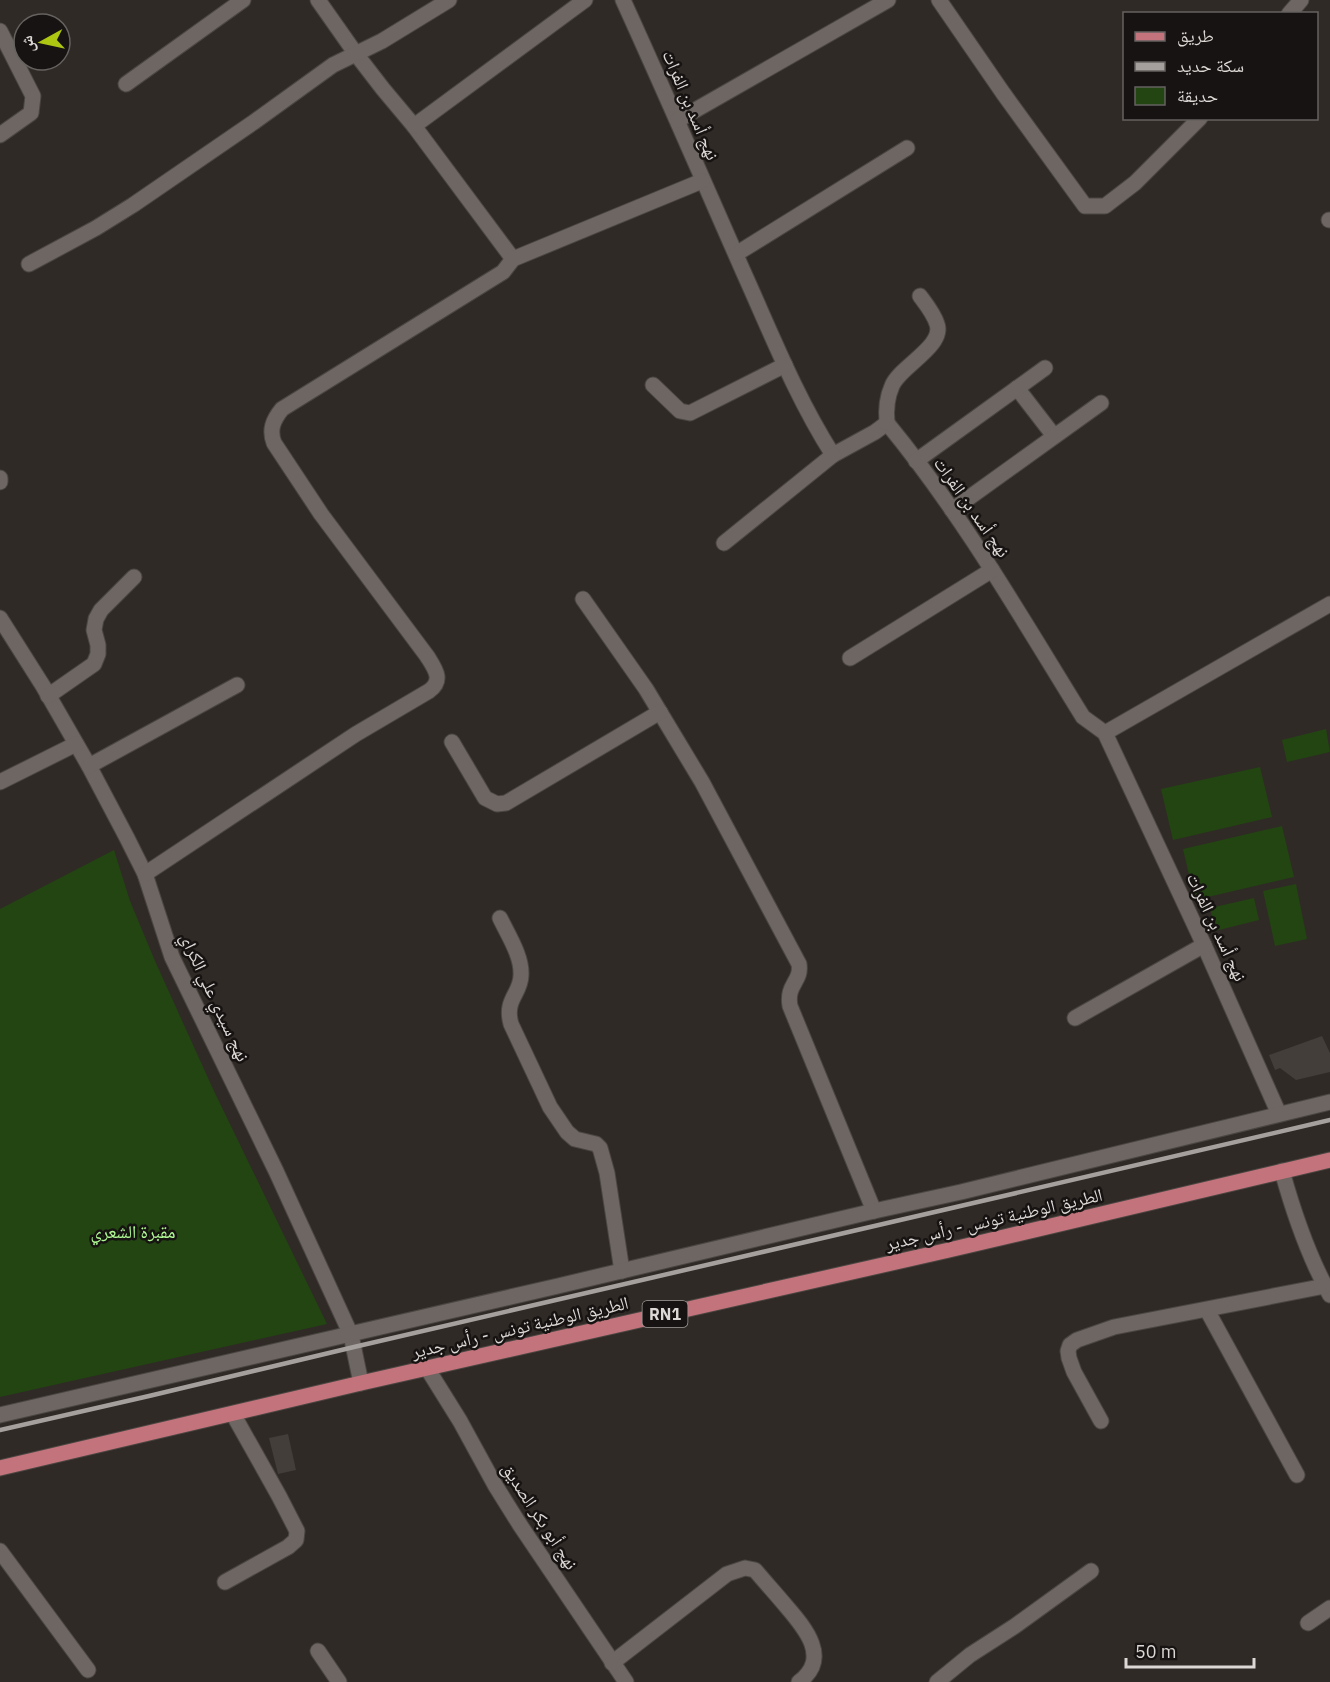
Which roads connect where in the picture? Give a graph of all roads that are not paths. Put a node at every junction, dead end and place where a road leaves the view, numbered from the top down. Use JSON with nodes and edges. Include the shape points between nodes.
{"nodes":[{"id":1,"x":243,"y":0,"type":"edge"},
{"id":2,"x":318,"y":0,"type":"edge"},
{"id":3,"x":449,"y":0,"type":"edge"},
{"id":4,"x":585,"y":0,"type":"edge"},
{"id":5,"x":623,"y":0,"type":"edge"},
{"id":6,"x":888,"y":0,"type":"edge"},
{"id":7,"x":939,"y":0,"type":"edge"},
{"id":8,"x":1301,"y":0,"type":"edge"},
{"id":9,"x":1291,"y":12,"type":"edge"},
{"id":10,"x":0,"y":31,"type":"edge"},
{"id":11,"x":356,"y":54,"type":"junction"},
{"id":12,"x":126,"y":84,"type":"dead end"},
{"id":13,"x":678,"y":120,"type":"junction"},
{"id":14,"x":1198,"y":120,"type":"edge"},
{"id":15,"x":414,"y":126,"type":"junction"},
{"id":16,"x":0,"y":135,"type":"edge"},
{"id":17,"x":906,"y":148,"type":"dead end"},
{"id":18,"x":702,"y":181,"type":"junction"},
{"id":19,"x":736,"y":254,"type":"junction"},
{"id":20,"x":513,"y":259,"type":"junction"},
{"id":21,"x":29,"y":264,"type":"dead end"},
{"id":22,"x":920,"y":296,"type":"dead end"},
{"id":23,"x":785,"y":365,"type":"junction"},
{"id":24,"x":1045,"y":368,"type":"dead end"},
{"id":25,"x":653,"y":385,"type":"dead end"},
{"id":26,"x":1017,"y":388,"type":"junction"},
{"id":27,"x":1101,"y":403,"type":"dead end"},
{"id":28,"x":887,"y":423,"type":"junction"},
{"id":29,"x":1054,"y":436,"type":"junction"},
{"id":30,"x":833,"y":455,"type":"junction"},
{"id":31,"x":916,"y":461,"type":"junction"},
{"id":32,"x":952,"y":510,"type":"junction"},
{"id":33,"x":723,"y":543,"type":"dead end"},
{"id":34,"x":992,"y":570,"type":"junction"},
{"id":35,"x":135,"y":577,"type":"dead end"},
{"id":36,"x":583,"y":599,"type":"dead end"},
{"id":37,"x":1330,"y":604,"type":"edge"},
{"id":38,"x":0,"y":618,"type":"edge"},
{"id":39,"x":849,"y":658,"type":"dead end"},
{"id":40,"x":237,"y":685,"type":"dead end"},
{"id":41,"x":48,"y":696,"type":"junction"},
{"id":42,"x":660,"y":712,"type":"junction"},
{"id":43,"x":1106,"y":733,"type":"junction"},
{"id":44,"x":452,"y":742,"type":"dead end"},
{"id":45,"x":76,"y":744,"type":"junction"},
{"id":46,"x":89,"y":766,"type":"junction"},
{"id":47,"x":0,"y":782,"type":"edge"},
{"id":48,"x":145,"y":874,"type":"junction"},
{"id":49,"x":500,"y":918,"type":"dead end"},
{"id":50,"x":1204,"y":945,"type":"junction"},
{"id":51,"x":1075,"y":1018,"type":"dead end"},
{"id":52,"x":1330,"y":1102,"type":"edge"},
{"id":53,"x":1279,"y":1114,"type":"junction"},
{"id":54,"x":1330,"y":1160,"type":"edge"},
{"id":55,"x":1282,"y":1171,"type":"junction"},
{"id":56,"x":874,"y":1210,"type":"junction"},
{"id":57,"x":622,"y":1271,"type":"junction"},
{"id":58,"x":1326,"y":1283,"type":"edge"},
{"id":59,"x":1207,"y":1310,"type":"junction"},
{"id":60,"x":351,"y":1335,"type":"junction"},
{"id":61,"x":426,"y":1368,"type":"junction"},
{"id":62,"x":361,"y":1383,"type":"junction"},
{"id":63,"x":233,"y":1414,"type":"junction"},
{"id":64,"x":0,"y":1415,"type":"edge"},
{"id":65,"x":1101,"y":1421,"type":"dead end"},
{"id":66,"x":0,"y":1468,"type":"edge"},
{"id":67,"x":1297,"y":1475,"type":"dead end"},
{"id":68,"x":0,"y":1551,"type":"edge"},
{"id":69,"x":1091,"y":1571,"type":"dead end"},
{"id":70,"x":225,"y":1582,"type":"dead end"},
{"id":71,"x":1330,"y":1608,"type":"edge"},
{"id":72,"x":1308,"y":1623,"type":"dead end"},
{"id":73,"x":318,"y":1650,"type":"dead end"},
{"id":74,"x":612,"y":1662,"type":"junction"},
{"id":75,"x":88,"y":1670,"type":"dead end"},
{"id":76,"x":339,"y":1682,"type":"edge"},
{"id":77,"x":626,"y":1682,"type":"edge"},
{"id":78,"x":799,"y":1682,"type":"edge"},
{"id":79,"x":937,"y":1682,"type":"edge"}],
"edges":[{"from":1,"to":12,"type":"street"},
{"from":2,"to":11,"type":"street"},
{"from":3,"to":11,"type":"street"},
{"from":4,"to":15,"type":"street"},
{"from":5,"to":13,"type":"street","name":"نهج أسد بن الفرات"},
{"from":6,"to":13,"type":"street"},
{"from":7,"to":14,"type":"street","via":[[1085,206],[1105,206],[1135,183]]},
{"from":8,"to":9,"type":"street"},
{"from":10,"to":16,"type":"street","via":[[33,96],[31,113]]},
{"from":11,"to":15,"type":"street"},
{"from":11,"to":21,"type":"street","via":[[333,65],[96,228]]},
{"from":13,"to":18,"type":"street","name":"نهج أسد بن الفرات"},
{"from":15,"to":20,"type":"street"},
{"from":17,"to":19,"type":"street"},
{"from":18,"to":19,"type":"street","name":"نهج أسد بن الفرات"},
{"from":18,"to":20,"type":"street"},
{"from":19,"to":23,"type":"street","name":"نهج أسد بن الفرات"},
{"from":20,"to":48,"type":"street","via":[[503,272],[282,410],[271,430],[274,443],[308,495],[428,656],[437,677],[435,687],[356,734]]},
{"from":22,"to":28,"type":"street","via":[[938,325],[938,333],[892,386]]},
{"from":23,"to":25,"type":"street","via":[[690,413],[680,411]]},
{"from":23,"to":30,"type":"street","name":"نهج أسد بن الفرات"},
{"from":24,"to":26,"type":"street"},
{"from":26,"to":29,"type":"street"},
{"from":26,"to":31,"type":"street"},
{"from":27,"to":29,"type":"street"},
{"from":28,"to":30,"type":"street"},
{"from":28,"to":31,"type":"street","name":"نهج أسد بن الفرات"},
{"from":29,"to":32,"type":"street"},
{"from":30,"to":33,"type":"street"},
{"from":31,"to":32,"type":"street","name":"نهج أسد بن الفرات"},
{"from":32,"to":34,"type":"street","name":"نهج أسد بن الفرات"},
{"from":34,"to":39,"type":"street"},
{"from":34,"to":43,"type":"street","name":"نهج أسد بن الفرات","via":[[1083,717]]},
{"from":35,"to":41,"type":"street","via":[[96,619],[98,654],[94,664]]},
{"from":36,"to":42,"type":"street"},
{"from":37,"to":43,"type":"street"},
{"from":38,"to":41,"type":"street","name":"نهج سيدي علي الكراي"},
{"from":40,"to":46,"type":"street"},
{"from":41,"to":45,"type":"street","name":"نهج سيدي علي الكراي"},
{"from":42,"to":44,"type":"street","via":[[497,804],[485,798]]},
{"from":42,"to":56,"type":"street","via":[[799,964],[800,973],[789,995],[790,1006]]},
{"from":43,"to":50,"type":"street","name":"نهج أسد بن الفرات"},
{"from":45,"to":46,"type":"street","name":"نهج سيدي علي الكراي"},
{"from":45,"to":47,"type":"street"},
{"from":46,"to":48,"type":"street","name":"نهج سيدي علي الكراي"},
{"from":48,"to":60,"type":"street","name":"نهج سيدي علي الكراي","via":[[172,957]]},
{"from":49,"to":57,"type":"street","via":[[521,966],[522,978],[509,1011],[511,1024],[550,1107],[567,1132],[600,1148]]},
{"from":50,"to":51,"type":"street"},
{"from":50,"to":53,"type":"street","name":"نهج أسد بن الفرات"},
{"from":52,"to":53,"type":"street"},
{"from":53,"to":56,"type":"street"},
{"from":54,"to":55,"type":"main road","name":"الطريق الوطنية تونس - رأس جدير","number":"RN1"},
{"from":55,"to":58,"type":"street","via":[[1305,1244]]},
{"from":55,"to":61,"type":"main road","name":"الطريق الوطنية تونس - رأس جدير","number":"RN1"},
{"from":56,"to":57,"type":"street"},
{"from":57,"to":60,"type":"street"},
{"from":58,"to":59,"type":"street"},
{"from":59,"to":65,"type":"street","via":[[1114,1327],[1070,1345],[1074,1372]]},
{"from":59,"to":67,"type":"street"},
{"from":60,"to":62,"type":"street","name":"نهج سيدي علي الكراي"},
{"from":60,"to":64,"type":"street"},
{"from":61,"to":62,"type":"main road","name":"الطريق الوطنية تونس - رأس جدير","number":"RN1"},
{"from":61,"to":74,"type":"street","name":"نهج أبو بكر الصديق","via":[[501,1495]]},
{"from":62,"to":63,"type":"main road","name":"الطريق الوطنية تونس - رأس جدير","number":"RN1"},
{"from":63,"to":66,"type":"main road","name":"الطريق الوطنية تونس - رأس جدير","number":"RN1"},
{"from":63,"to":70,"type":"street","via":[[297,1531],[296,1540],[288,1547]]},
{"from":68,"to":75,"type":"street"},
{"from":69,"to":79,"type":"street"},
{"from":71,"to":72,"type":"street"},
{"from":73,"to":76,"type":"street"},
{"from":74,"to":77,"type":"street","name":"نهج أبو بكر الصديق"},
{"from":74,"to":78,"type":"street","via":[[727,1574],[745,1568],[755,1570],[811,1640],[813,1667]]}]}
